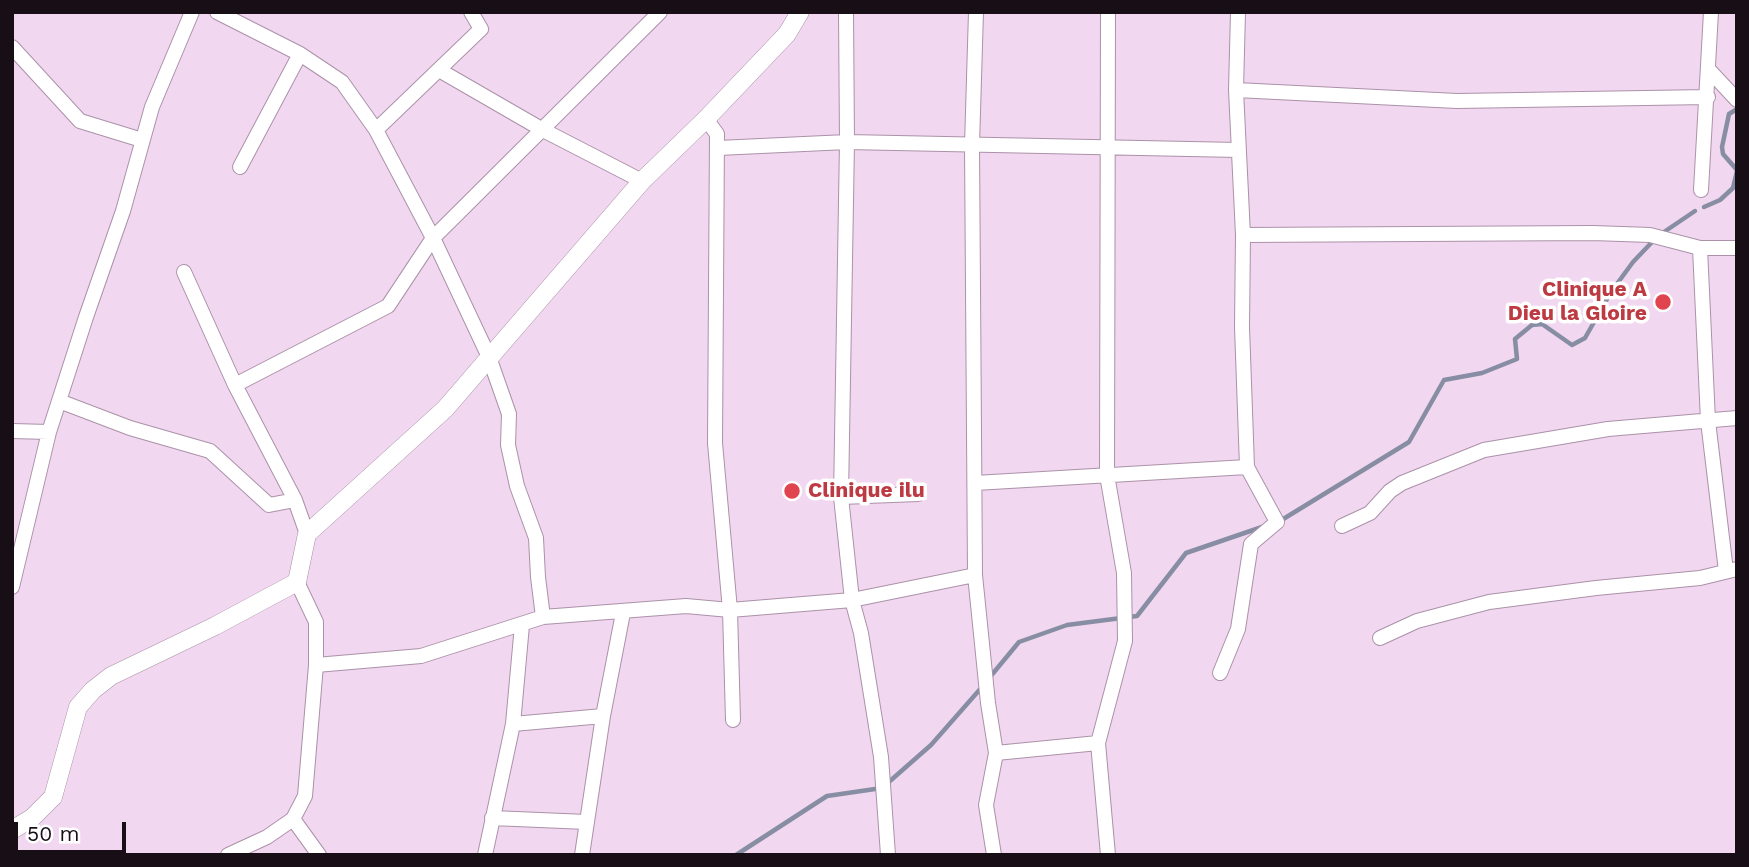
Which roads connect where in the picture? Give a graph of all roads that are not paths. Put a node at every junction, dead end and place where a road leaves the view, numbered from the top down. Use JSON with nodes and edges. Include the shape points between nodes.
{"nodes":[{"id":1,"x":192,"y":12,"type":"edge"},
{"id":2,"x":217,"y":12,"type":"edge"},
{"id":3,"x":471,"y":12,"type":"edge"},
{"id":4,"x":660,"y":12,"type":"edge"},
{"id":5,"x":800,"y":12,"type":"edge"},
{"id":6,"x":846,"y":12,"type":"edge"},
{"id":7,"x":976,"y":12,"type":"edge"},
{"id":8,"x":1108,"y":12,"type":"edge"},
{"id":9,"x":1238,"y":12,"type":"edge"},
{"id":10,"x":1711,"y":12,"type":"edge"},
{"id":11,"x":12,"y":47,"type":"edge"},
{"id":12,"x":300,"y":54,"type":"junction"},
{"id":13,"x":439,"y":70,"type":"junction"},
{"id":14,"x":1709,"y":70,"type":"junction"},
{"id":15,"x":1237,"y":90,"type":"junction"},
{"id":16,"x":1708,"y":97,"type":"junction"},
{"id":17,"x":1737,"y":100,"type":"edge"},
{"id":18,"x":706,"y":119,"type":"junction"},
{"id":19,"x":376,"y":130,"type":"junction"},
{"id":20,"x":543,"y":130,"type":"junction"},
{"id":21,"x":142,"y":140,"type":"junction"},
{"id":22,"x":847,"y":142,"type":"junction"},
{"id":23,"x":972,"y":145,"type":"junction"},
{"id":24,"x":1107,"y":147,"type":"junction"},
{"id":25,"x":718,"y":148,"type":"junction"},
{"id":26,"x":1238,"y":150,"type":"junction"},
{"id":27,"x":240,"y":167,"type":"dead end"},
{"id":28,"x":642,"y":181,"type":"junction"},
{"id":29,"x":1701,"y":190,"type":"dead end"},
{"id":30,"x":1243,"y":235,"type":"junction"},
{"id":31,"x":433,"y":238,"type":"junction"},
{"id":32,"x":1700,"y":248,"type":"junction"},
{"id":33,"x":1737,"y":248,"type":"edge"},
{"id":34,"x":184,"y":272,"type":"dead end"},
{"id":35,"x":489,"y":357,"type":"junction"},
{"id":36,"x":235,"y":385,"type":"junction"},
{"id":37,"x":59,"y":401,"type":"junction"},
{"id":38,"x":1737,"y":418,"type":"edge"},
{"id":39,"x":1708,"y":421,"type":"junction"},
{"id":40,"x":12,"y":431,"type":"edge"},
{"id":41,"x":49,"y":432,"type":"junction"},
{"id":42,"x":1247,"y":467,"type":"junction"},
{"id":43,"x":1107,"y":475,"type":"junction"},
{"id":44,"x":975,"y":483,"type":"junction"},
{"id":45,"x":918,"y":494,"type":"dead end"},
{"id":46,"x":841,"y":497,"type":"junction"},
{"id":47,"x":295,"y":500,"type":"junction"},
{"id":48,"x":1342,"y":526,"type":"dead end"},
{"id":49,"x":307,"y":534,"type":"junction"},
{"id":50,"x":15,"y":567,"type":"edge"},
{"id":51,"x":1731,"y":570,"type":"edge"},
{"id":52,"x":975,"y":575,"type":"junction"},
{"id":53,"x":297,"y":582,"type":"junction"},
{"id":54,"x":12,"y":587,"type":"edge"},
{"id":55,"x":852,"y":600,"type":"junction"},
{"id":56,"x":730,"y":610,"type":"junction"},
{"id":57,"x":623,"y":613,"type":"junction"},
{"id":58,"x":543,"y":617,"type":"junction"},
{"id":59,"x":522,"y":625,"type":"junction"},
{"id":60,"x":1380,"y":638,"type":"dead end"},
{"id":61,"x":316,"y":665,"type":"junction"},
{"id":62,"x":1220,"y":673,"type":"dead end"},
{"id":63,"x":603,"y":716,"type":"junction"},
{"id":64,"x":733,"y":720,"type":"dead end"},
{"id":65,"x":513,"y":724,"type":"junction"},
{"id":66,"x":1098,"y":743,"type":"junction"},
{"id":67,"x":996,"y":753,"type":"junction"},
{"id":68,"x":492,"y":818,"type":"junction"},
{"id":69,"x":293,"y":819,"type":"junction"},
{"id":70,"x":587,"y":822,"type":"junction"},
{"id":71,"x":12,"y":830,"type":"edge"},
{"id":72,"x":228,"y":855,"type":"edge"},
{"id":73,"x":319,"y":855,"type":"edge"},
{"id":74,"x":485,"y":855,"type":"edge"},
{"id":75,"x":582,"y":855,"type":"edge"},
{"id":76,"x":888,"y":855,"type":"edge"},
{"id":77,"x":994,"y":855,"type":"edge"},
{"id":78,"x":1108,"y":855,"type":"edge"}],
"edges":[{"from":1,"to":21,"type":"street"},
{"from":2,"to":12,"type":"street"},
{"from":3,"to":13,"type":"street","via":[[481,29]]},
{"from":4,"to":20,"type":"street"},
{"from":5,"to":18,"type":"street","via":[[787,34]]},
{"from":6,"to":22,"type":"street"},
{"from":7,"to":23,"type":"street"},
{"from":8,"to":24,"type":"street"},
{"from":9,"to":15,"type":"street"},
{"from":10,"to":14,"type":"street"},
{"from":11,"to":21,"type":"street","via":[[80,121]]},
{"from":12,"to":19,"type":"street","via":[[342,82]]},
{"from":12,"to":27,"type":"street"},
{"from":13,"to":19,"type":"street"},
{"from":13,"to":20,"type":"street"},
{"from":14,"to":16,"type":"street"},
{"from":14,"to":17,"type":"street"},
{"from":15,"to":16,"type":"street","via":[[1457,101]]},
{"from":15,"to":26,"type":"street"},
{"from":16,"to":29,"type":"street"},
{"from":18,"to":25,"type":"street","via":[[717,134]]},
{"from":18,"to":28,"type":"street"},
{"from":19,"to":31,"type":"street"},
{"from":20,"to":28,"type":"street"},
{"from":20,"to":31,"type":"street"},
{"from":21,"to":37,"type":"street"},
{"from":22,"to":23,"type":"street"},
{"from":22,"to":25,"type":"street"},
{"from":22,"to":46,"type":"street"},
{"from":23,"to":24,"type":"street"},
{"from":23,"to":44,"type":"street"},
{"from":24,"to":26,"type":"street"},
{"from":24,"to":43,"type":"street"},
{"from":25,"to":56,"type":"street","via":[[715,443]]},
{"from":26,"to":30,"type":"street"},
{"from":28,"to":35,"type":"street"},
{"from":30,"to":32,"type":"street","via":[[1657,237]]},
{"from":30,"to":42,"type":"street"},
{"from":31,"to":35,"type":"street"},
{"from":31,"to":36,"type":"street","via":[[388,306]]},
{"from":32,"to":33,"type":"street"},
{"from":32,"to":39,"type":"street"},
{"from":34,"to":36,"type":"street"},
{"from":35,"to":49,"type":"street","via":[[445,408]]},
{"from":35,"to":58,"type":"street","via":[[509,414],[508,445],[517,486],[536,538]]},
{"from":36,"to":47,"type":"street"},
{"from":37,"to":41,"type":"street"},
{"from":37,"to":47,"type":"street","via":[[210,451],[269,505]]},
{"from":38,"to":39,"type":"street"},
{"from":39,"to":48,"type":"street","via":[[1608,429],[1484,450],[1402,483],[1370,513]]},
{"from":39,"to":51,"type":"street"},
{"from":40,"to":41,"type":"street"},
{"from":41,"to":50,"type":"street"},
{"from":42,"to":43,"type":"street"},
{"from":42,"to":62,"type":"street","via":[[1277,522],[1251,544],[1238,629]]},
{"from":43,"to":44,"type":"street"},
{"from":43,"to":66,"type":"street","via":[[1124,573],[1125,641]]},
{"from":44,"to":52,"type":"street"},
{"from":45,"to":46,"type":"street"},
{"from":46,"to":55,"type":"street"},
{"from":47,"to":49,"type":"street"},
{"from":49,"to":53,"type":"street"},
{"from":50,"to":54,"type":"street"},
{"from":51,"to":60,"type":"street","via":[[1700,578],[1489,602],[1417,621]]},
{"from":52,"to":55,"type":"street"},
{"from":52,"to":67,"type":"street"},
{"from":53,"to":61,"type":"street","via":[[316,622]]},
{"from":53,"to":71,"type":"street","via":[[111,676],[93,690],[79,707],[53,797]]},
{"from":55,"to":56,"type":"street"},
{"from":55,"to":76,"type":"street","via":[[881,757]]},
{"from":56,"to":57,"type":"street","via":[[686,606]]},
{"from":56,"to":64,"type":"street"},
{"from":57,"to":58,"type":"street"},
{"from":57,"to":63,"type":"street"},
{"from":58,"to":59,"type":"street"},
{"from":59,"to":61,"type":"street","via":[[421,656]]},
{"from":59,"to":65,"type":"street"},
{"from":61,"to":69,"type":"street","via":[[305,796]]},
{"from":63,"to":65,"type":"street"},
{"from":63,"to":70,"type":"street"},
{"from":65,"to":68,"type":"street"},
{"from":66,"to":67,"type":"street"},
{"from":66,"to":78,"type":"street"},
{"from":67,"to":77,"type":"street","via":[[986,805]]},
{"from":68,"to":70,"type":"street"},
{"from":68,"to":74,"type":"street"},
{"from":69,"to":72,"type":"street"},
{"from":69,"to":73,"type":"street"},
{"from":70,"to":75,"type":"street"}]}
